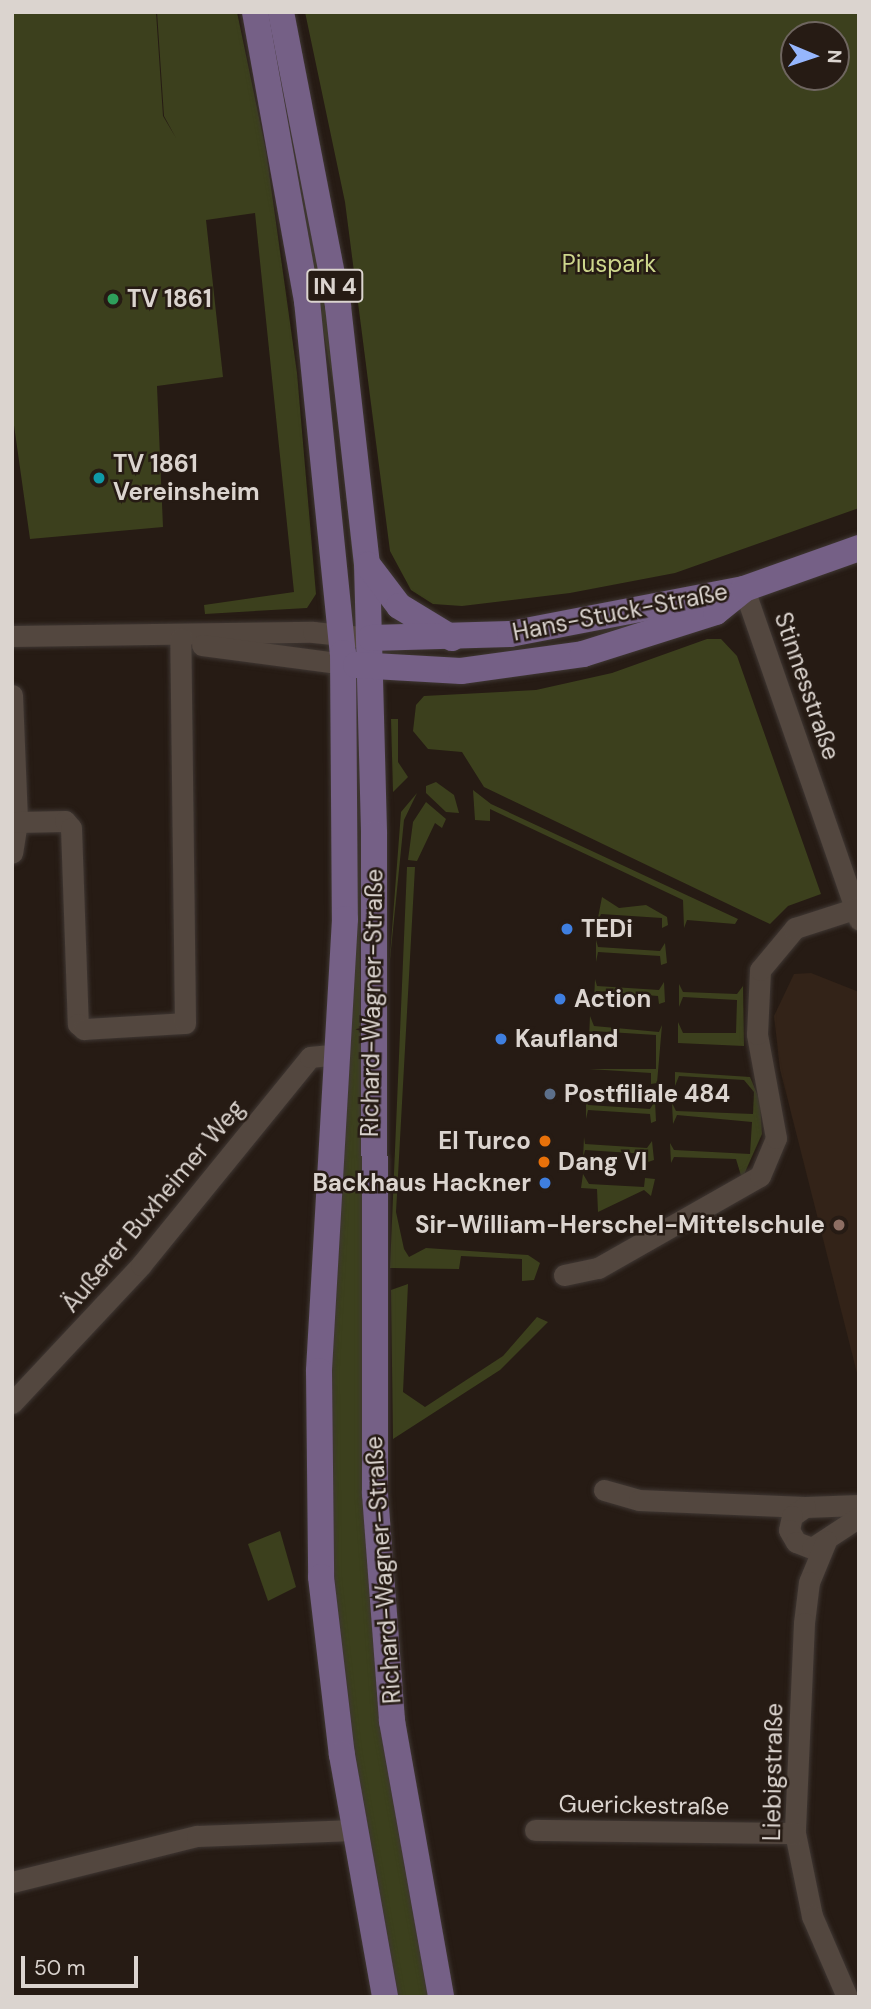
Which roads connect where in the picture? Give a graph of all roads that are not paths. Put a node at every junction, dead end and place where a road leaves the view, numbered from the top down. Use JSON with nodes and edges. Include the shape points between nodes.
{"nodes":[{"id":1,"x":255,"y":12,"type":"edge"},
{"id":2,"x":281,"y":12,"type":"edge"},
{"id":3,"x":859,"y":548,"type":"edge"},
{"id":4,"x":367,"y":564,"type":"junction"},
{"id":5,"x":744,"y":589,"type":"junction"},
{"id":6,"x":342,"y":635,"type":"junction"},
{"id":7,"x":12,"y":636,"type":"edge"},
{"id":8,"x":180,"y":638,"type":"junction"},
{"id":9,"x":371,"y":638,"type":"junction"},
{"id":10,"x":452,"y":638,"type":"junction"},
{"id":11,"x":344,"y":664,"type":"junction"},
{"id":12,"x":371,"y":668,"type":"junction"},
{"id":13,"x":12,"y":695,"type":"edge"},
{"id":14,"x":17,"y":821,"type":"junction"},
{"id":15,"x":12,"y":853,"type":"edge"},
{"id":16,"x":857,"y":914,"type":"edge"},
{"id":17,"x":338,"y":1054,"type":"junction"},
{"id":18,"x":564,"y":1275,"type":"dead end"},
{"id":19,"x":12,"y":1403,"type":"edge"},
{"id":20,"x":604,"y":1490,"type":"dead end"},
{"id":21,"x":761,"y":1503,"type":"junction"},
{"id":22,"x":859,"y":1505,"type":"edge"},
{"id":23,"x":811,"y":1507,"type":"junction"},
{"id":24,"x":859,"y":1517,"type":"edge"},
{"id":25,"x":794,"y":1535,"type":"junction"},
{"id":26,"x":828,"y":1538,"type":"junction"},
{"id":27,"x":809,"y":1582,"type":"junction"},
{"id":28,"x":354,"y":1830,"type":"junction"},
{"id":29,"x":535,"y":1830,"type":"dead end"},
{"id":30,"x":795,"y":1833,"type":"junction"},
{"id":31,"x":12,"y":1882,"type":"edge"},
{"id":32,"x":385,"y":1997,"type":"edge"},
{"id":33,"x":441,"y":1997,"type":"edge"},
{"id":34,"x":847,"y":1997,"type":"edge"}],
"edges":[{"from":1,"to":6,"type":"main road","name":"Richard-Wagner-Straße","number":"IN 4","via":[[309,315]]},
{"from":2,"to":4,"type":"main road","name":"Richard-Wagner-Straße","number":"IN 4","via":[[338,306]]},
{"from":3,"to":5,"type":"main road","name":"Hans-Stuck-Straße"},
{"from":4,"to":9,"type":"main road","name":"Richard-Wagner-Straße","number":"IN 4"},
{"from":4,"to":10,"type":"main road","via":[[399,606]]},
{"from":5,"to":10,"type":"main road","name":"Hans-Stuck-Straße","via":[[580,624]]},
{"from":5,"to":12,"type":"main road","name":"Hans-Stuck-Straße","via":[[716,612],[583,654],[460,671]]},
{"from":5,"to":16,"type":"street","name":"Stinnesstraße"},
{"from":6,"to":8,"type":"street"},
{"from":6,"to":9,"type":"street"},
{"from":6,"to":11,"type":"main road","name":"Richard-Wagner-Straße","number":"IN 4"},
{"from":7,"to":8,"type":"street"},
{"from":8,"to":11,"type":"street"},
{"from":8,"to":14,"type":"street","via":[[185,1023],[84,1029],[78,1024],[71,828],[65,821]]},
{"from":9,"to":10,"type":"main road","name":"Hans-Stuck-Straße"},
{"from":9,"to":12,"type":"main road","name":"Richard-Wagner-Straße"},
{"from":11,"to":12,"type":"main road","name":"Hans-Stuck-Straße"},
{"from":11,"to":17,"type":"main road","name":"Richard-Wagner-Straße","via":[[345,919]]},
{"from":12,"to":33,"type":"main road","name":"Richard-Wagner-Straße","via":[[370,1285],[379,1581],[392,1721]]},
{"from":13,"to":14,"type":"street"},
{"from":14,"to":15,"type":"street"},
{"from":16,"to":18,"type":"street","via":[[795,928],[760,970],[757,1034],[776,1138],[760,1176],[598,1268]]},
{"from":17,"to":19,"type":"street","name":"Äußerer Buxheimer Weg","via":[[310,1057],[132,1275]]},
{"from":17,"to":28,"type":"main road","name":"Richard-Wagner-Straße","via":[[319,1371],[320,1513],[326,1630]]},
{"from":20,"to":21,"type":"street","via":[[639,1500]]},
{"from":21,"to":23,"type":"street"},
{"from":21,"to":25,"type":"street"},
{"from":22,"to":23,"type":"street"},
{"from":23,"to":25,"type":"street"},
{"from":23,"to":26,"type":"street","via":[[829,1517]]},
{"from":24,"to":26,"type":"street"},
{"from":25,"to":26,"type":"street"},
{"from":25,"to":27,"type":"street","name":"Liebigstraße"},
{"from":26,"to":27,"type":"street","name":"Liebigstraße"},
{"from":27,"to":30,"type":"street","name":"Liebigstraße"},
{"from":28,"to":31,"type":"street","via":[[197,1836]]},
{"from":28,"to":32,"type":"main road","name":"Richard-Wagner-Straße"},
{"from":29,"to":30,"type":"street","name":"Guerickestraße"},
{"from":30,"to":34,"type":"street","name":"Liebigstraße","via":[[812,1916]]}]}
